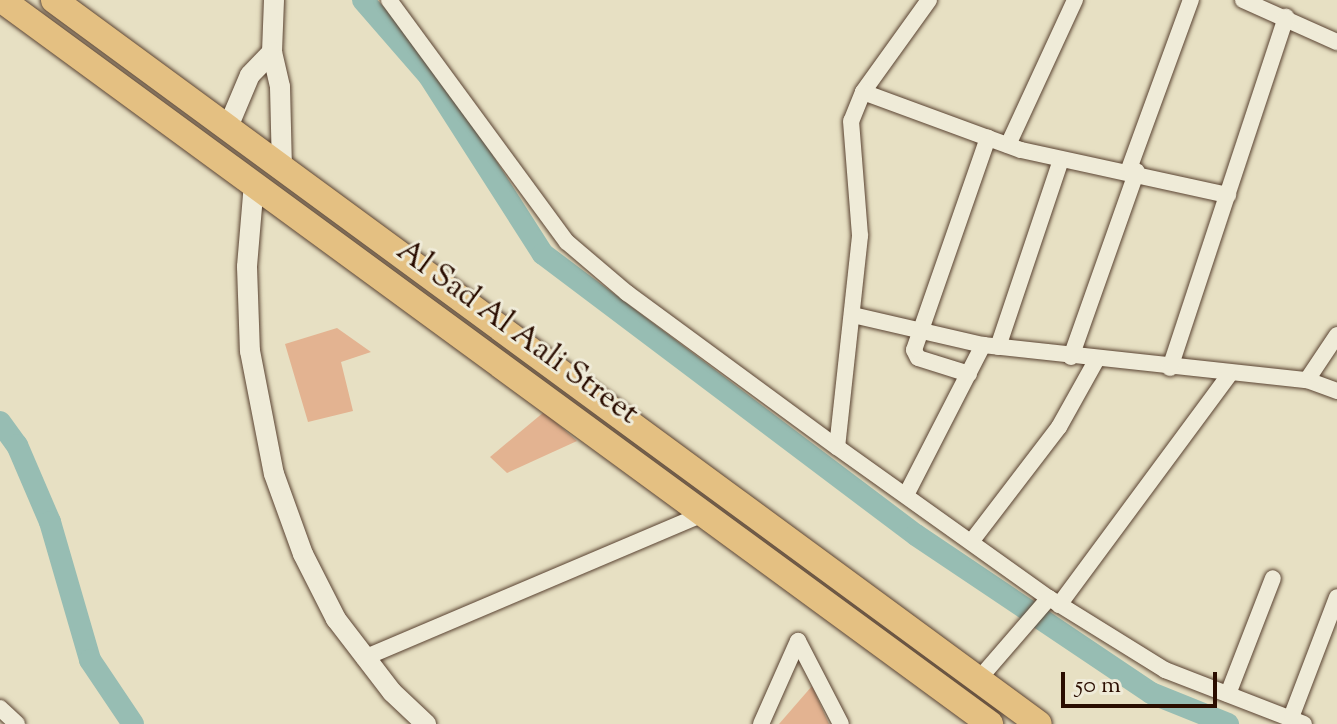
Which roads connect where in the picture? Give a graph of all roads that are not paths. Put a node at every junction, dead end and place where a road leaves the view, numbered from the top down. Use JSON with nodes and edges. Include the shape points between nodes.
{"nodes":[{"id":1,"x":274,"y":0,"type":"edge"},
{"id":2,"x":389,"y":0,"type":"edge"},
{"id":3,"x":929,"y":0,"type":"edge"},
{"id":4,"x":1075,"y":0,"type":"edge"},
{"id":5,"x":1191,"y":0,"type":"edge"},
{"id":6,"x":1243,"y":0,"type":"edge"},
{"id":7,"x":61,"y":5,"type":"edge"},
{"id":8,"x":4,"y":9,"type":"edge"},
{"id":9,"x":1286,"y":17,"type":"junction"},
{"id":10,"x":49,"y":33,"type":"junction"},
{"id":11,"x":1337,"y":42,"type":"edge"},
{"id":12,"x":272,"y":52,"type":"junction"},
{"id":13,"x":863,"y":92,"type":"junction"},
{"id":14,"x":228,"y":127,"type":"junction"},
{"id":15,"x":988,"y":137,"type":"junction"},
{"id":16,"x":1008,"y":145,"type":"junction"},
{"id":17,"x":1061,"y":160,"type":"junction"},
{"id":18,"x":282,"y":167,"type":"junction"},
{"id":19,"x":1133,"y":170,"type":"junction"},
{"id":20,"x":254,"y":183,"type":"junction"},
{"id":21,"x":1228,"y":195,"type":"junction"},
{"id":22,"x":853,"y":315,"type":"junction"},
{"id":23,"x":919,"y":331,"type":"junction"},
{"id":24,"x":1337,"y":335,"type":"edge"},
{"id":25,"x":991,"y":346,"type":"junction"},
{"id":26,"x":1071,"y":357,"type":"junction"},
{"id":27,"x":1097,"y":359,"type":"junction"},
{"id":28,"x":1170,"y":368,"type":"junction"},
{"id":29,"x":537,"y":372,"type":"junction"},
{"id":30,"x":969,"y":374,"type":"junction"},
{"id":31,"x":1229,"y":375,"type":"junction"},
{"id":32,"x":1307,"y":380,"type":"junction"},
{"id":33,"x":1337,"y":391,"type":"edge"},
{"id":34,"x":837,"y":447,"type":"junction"},
{"id":35,"x":906,"y":495,"type":"junction"},
{"id":36,"x":704,"y":514,"type":"junction"},
{"id":37,"x":971,"y":542,"type":"junction"},
{"id":38,"x":1273,"y":578,"type":"dead end"},
{"id":39,"x":1337,"y":597,"type":"edge"},
{"id":40,"x":1049,"y":603,"type":"junction"},
{"id":41,"x":364,"y":658,"type":"junction"},
{"id":42,"x":977,"y":681,"type":"junction"},
{"id":43,"x":1228,"y":694,"type":"junction"},
{"id":44,"x":0,"y":708,"type":"edge"},
{"id":45,"x":1298,"y":720,"type":"edge"},
{"id":46,"x":17,"y":724,"type":"edge"},
{"id":47,"x":426,"y":724,"type":"edge"},
{"id":48,"x":761,"y":724,"type":"edge"},
{"id":49,"x":841,"y":724,"type":"edge"},
{"id":50,"x":990,"y":724,"type":"edge"},
{"id":51,"x":1039,"y":724,"type":"edge"}],
"edges":[{"from":1,"to":12,"type":"street"},
{"from":2,"to":34,"type":"street","via":[[567,242],[627,293]]},
{"from":3,"to":13,"type":"street"},
{"from":4,"to":16,"type":"street"},
{"from":5,"to":19,"type":"street"},
{"from":6,"to":9,"type":"street"},
{"from":7,"to":10,"type":"main road"},
{"from":7,"to":14,"type":"main road","name":"Al Sad Al Aali Street"},
{"from":8,"to":10,"type":"main road","name":"Al Sad Al Aali Street"},
{"from":9,"to":11,"type":"street"},
{"from":9,"to":21,"type":"street"},
{"from":10,"to":20,"type":"main road","name":"Al Sad Al Aali Street"},
{"from":12,"to":14,"type":"street","via":[[250,75]]},
{"from":12,"to":18,"type":"street","via":[[280,87]]},
{"from":13,"to":15,"type":"street"},
{"from":13,"to":22,"type":"street","via":[[849,131],[860,236]]},
{"from":14,"to":18,"type":"main road","name":"Al Sad Al Aali Street"},
{"from":15,"to":16,"type":"street"},
{"from":15,"to":23,"type":"street"},
{"from":16,"to":17,"type":"street"},
{"from":17,"to":19,"type":"street"},
{"from":17,"to":25,"type":"street"},
{"from":18,"to":29,"type":"main road","name":"Al Sad Al Aali Street"},
{"from":19,"to":21,"type":"street"},
{"from":19,"to":26,"type":"street"},
{"from":20,"to":29,"type":"main road","name":"Al Sad Al Aali Street"},
{"from":20,"to":41,"type":"street","via":[[247,309],[264,434],[303,554],[336,619]]},
{"from":21,"to":28,"type":"street"},
{"from":22,"to":23,"type":"street"},
{"from":22,"to":34,"type":"street"},
{"from":23,"to":25,"type":"street"},
{"from":23,"to":30,"type":"street","via":[[914,350],[918,358]]},
{"from":24,"to":32,"type":"street"},
{"from":25,"to":26,"type":"street"},
{"from":25,"to":30,"type":"street"},
{"from":26,"to":27,"type":"street"},
{"from":27,"to":28,"type":"street"},
{"from":27,"to":37,"type":"street","via":[[1059,427]]},
{"from":28,"to":31,"type":"street"},
{"from":29,"to":36,"type":"main road","name":"Al Sad Al Aali Street"},
{"from":29,"to":42,"type":"main road","name":"Al Sad Al Aali Street"},
{"from":30,"to":35,"type":"street"},
{"from":31,"to":32,"type":"street"},
{"from":31,"to":40,"type":"street"},
{"from":32,"to":33,"type":"street"},
{"from":34,"to":35,"type":"street"},
{"from":35,"to":37,"type":"street"},
{"from":36,"to":41,"type":"street"},
{"from":36,"to":50,"type":"main road","name":"Al Sad Al Aali Street"},
{"from":37,"to":40,"type":"street"},
{"from":38,"to":43,"type":"street"},
{"from":39,"to":45,"type":"street"},
{"from":40,"to":42,"type":"street"},
{"from":40,"to":43,"type":"street","via":[[1165,670]]},
{"from":41,"to":47,"type":"street"},
{"from":42,"to":51,"type":"main road","name":"Al Sad Al Aali Street"},
{"from":43,"to":45,"type":"street"},
{"from":44,"to":46,"type":"street"},
{"from":48,"to":49,"type":"street","via":[[798,641]]}]}
